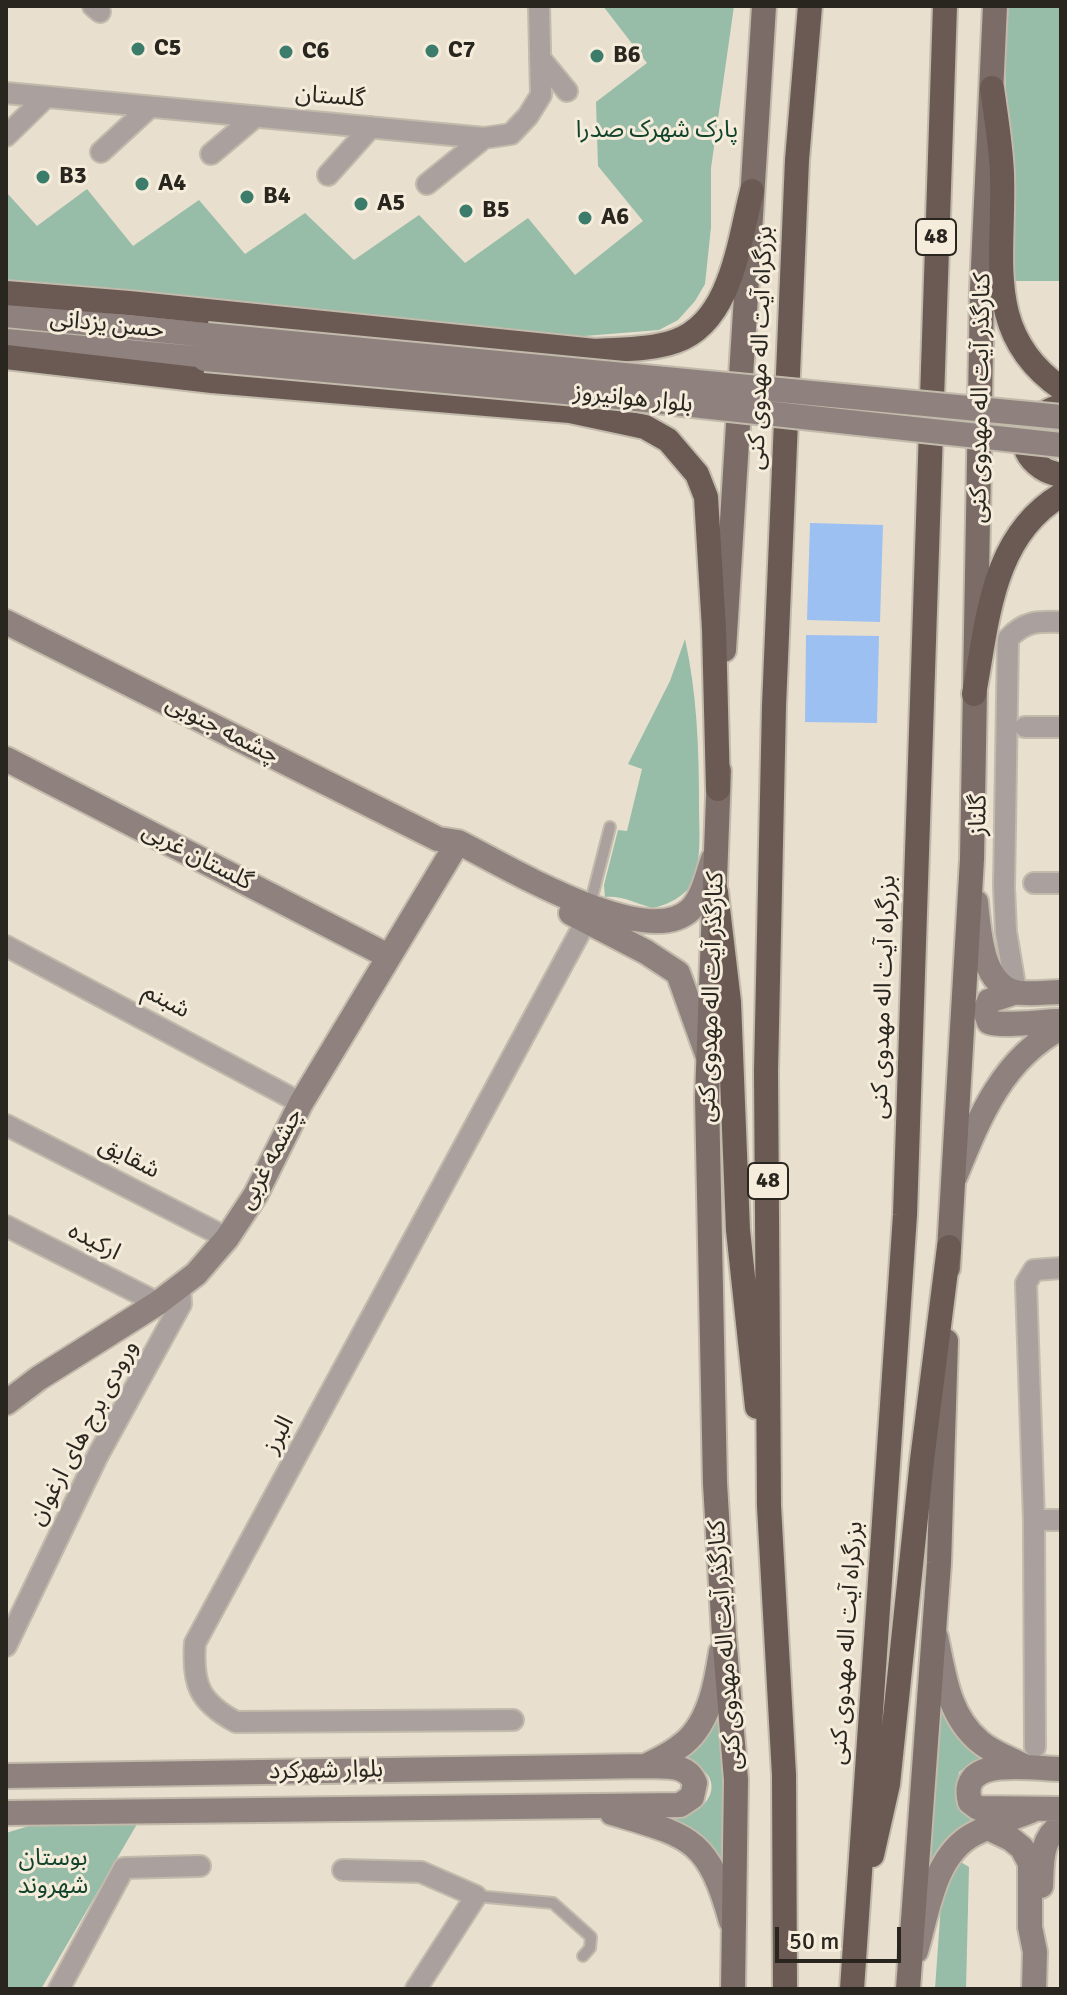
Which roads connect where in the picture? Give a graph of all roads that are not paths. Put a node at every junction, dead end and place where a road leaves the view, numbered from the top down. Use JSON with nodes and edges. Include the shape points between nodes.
{"nodes":[{"id":1,"x":539,"y":6,"type":"edge"},
{"id":2,"x":764,"y":6,"type":"edge"},
{"id":3,"x":810,"y":6,"type":"edge"},
{"id":4,"x":945,"y":6,"type":"edge"},
{"id":5,"x":995,"y":6,"type":"edge"},
{"id":6,"x":540,"y":58,"type":"junction"},
{"id":7,"x":992,"y":88,"type":"junction"},
{"id":8,"x":567,"y":91,"type":"dead end"},
{"id":9,"x":6,"y":93,"type":"edge"},
{"id":10,"x":46,"y":97,"type":"junction"},
{"id":11,"x":150,"y":107,"type":"junction"},
{"id":12,"x":255,"y":117,"type":"junction"},
{"id":13,"x":371,"y":127,"type":"junction"},
{"id":14,"x":6,"y":136,"type":"edge"},
{"id":15,"x":484,"y":138,"type":"junction"},
{"id":16,"x":101,"y":152,"type":"dead end"},
{"id":17,"x":211,"y":154,"type":"dead end"},
{"id":18,"x":328,"y":175,"type":"dead end"},
{"id":19,"x":427,"y":184,"type":"dead end"},
{"id":20,"x":752,"y":191,"type":"junction"},
{"id":21,"x":6,"y":293,"type":"edge"},
{"id":22,"x":6,"y":315,"type":"edge"},
{"id":23,"x":6,"y":341,"type":"edge"},
{"id":24,"x":206,"y":347,"type":"junction"},
{"id":25,"x":595,"y":351,"type":"junction"},
{"id":26,"x":6,"y":357,"type":"edge"},
{"id":27,"x":1061,"y":388,"type":"edge"},
{"id":28,"x":1061,"y":406,"type":"edge"},
{"id":29,"x":570,"y":411,"type":"junction"},
{"id":30,"x":1061,"y":417,"type":"edge"},
{"id":31,"x":1061,"y":445,"type":"edge"},
{"id":32,"x":1061,"y":476,"type":"edge"},
{"id":33,"x":1061,"y":495,"type":"edge"},
{"id":34,"x":6,"y":622,"type":"edge"},
{"id":35,"x":1061,"y":622,"type":"edge"},
{"id":36,"x":974,"y":694,"type":"junction"},
{"id":37,"x":1025,"y":727,"type":"dead end"},
{"id":38,"x":1061,"y":727,"type":"edge"},
{"id":39,"x":6,"y":759,"type":"edge"},
{"id":40,"x":718,"y":789,"type":"junction"},
{"id":41,"x":610,"y":827,"type":"dead end"},
{"id":42,"x":449,"y":845,"type":"junction"},
{"id":43,"x":716,"y":848,"type":"junction"},
{"id":44,"x":972,"y":859,"type":"junction"},
{"id":45,"x":1034,"y":883,"type":"dead end"},
{"id":46,"x":1061,"y":883,"type":"edge"},
{"id":47,"x":716,"y":892,"type":"junction"},
{"id":48,"x":588,"y":914,"type":"junction"},
{"id":49,"x":6,"y":946,"type":"edge"},
{"id":50,"x":388,"y":956,"type":"junction"},
{"id":51,"x":1016,"y":992,"type":"junction"},
{"id":52,"x":1061,"y":992,"type":"edge"},
{"id":53,"x":1061,"y":1021,"type":"edge"},
{"id":54,"x":1061,"y":1028,"type":"edge"},
{"id":55,"x":707,"y":1054,"type":"junction"},
{"id":56,"x":301,"y":1103,"type":"junction"},
{"id":57,"x":6,"y":1125,"type":"edge"},
{"id":58,"x":953,"y":1183,"type":"junction"},
{"id":59,"x":6,"y":1226,"type":"edge"},
{"id":60,"x":227,"y":1238,"type":"junction"},
{"id":61,"x":949,"y":1247,"type":"junction"},
{"id":62,"x":1061,"y":1268,"type":"edge"},
{"id":63,"x":180,"y":1286,"type":"junction"},
{"id":64,"x":158,"y":1303,"type":"junction"},
{"id":65,"x":6,"y":1403,"type":"edge"},
{"id":66,"x":769,"y":1506,"type":"junction"},
{"id":67,"x":1034,"y":1520,"type":"junction"},
{"id":68,"x":1061,"y":1520,"type":"edge"},
{"id":69,"x":934,"y":1628,"type":"junction"},
{"id":70,"x":724,"y":1635,"type":"junction"},
{"id":71,"x":6,"y":1646,"type":"edge"},
{"id":72,"x":513,"y":1720,"type":"dead end"},
{"id":73,"x":1032,"y":1758,"type":"junction"},
{"id":74,"x":646,"y":1766,"type":"junction"},
{"id":75,"x":1061,"y":1769,"type":"edge"},
{"id":76,"x":6,"y":1776,"type":"edge"},
{"id":77,"x":590,"y":1806,"type":"junction"},
{"id":78,"x":1061,"y":1809,"type":"edge"},
{"id":79,"x":1033,"y":1810,"type":"junction"},
{"id":80,"x":6,"y":1813,"type":"edge"},
{"id":81,"x":1061,"y":1825,"type":"edge"},
{"id":82,"x":988,"y":1828,"type":"junction"},
{"id":83,"x":200,"y":1866,"type":"dead end"},
{"id":84,"x":343,"y":1870,"type":"dead end"},
{"id":85,"x":476,"y":1896,"type":"junction"},
{"id":86,"x":854,"y":1931,"type":"junction"},
{"id":87,"x":735,"y":1938,"type":"junction"},
{"id":88,"x":1035,"y":1952,"type":"junction"},
{"id":89,"x":583,"y":1956,"type":"dead end"},
{"id":90,"x":908,"y":1982,"type":"edge"},
{"id":91,"x":59,"y":1989,"type":"edge"},
{"id":92,"x":416,"y":1989,"type":"edge"},
{"id":93,"x":733,"y":1989,"type":"edge"},
{"id":94,"x":785,"y":1989,"type":"edge"},
{"id":95,"x":852,"y":1989,"type":"edge"},
{"id":96,"x":1034,"y":1989,"type":"edge"}],
"edges":[{"from":1,"to":6,"type":"street","name":"گلستان"},
{"from":2,"to":20,"type":"main road","name":"کنارگذر آیت اله مهدوی کنی"},
{"from":3,"to":66,"type":"highway","name":"بزرگراه آیت اله مهدوی کنی","number":"48","via":[[797,160],[774,706],[766,1071]]},
{"from":4,"to":86,"type":"highway","name":"بزرگراه آیت اله مهدوی کنی","number":"48","via":[[905,1215]]},
{"from":5,"to":7,"type":"main road","name":"کنارگذر آیت اله مهدوی کنی"},
{"from":6,"to":8,"type":"street"},
{"from":6,"to":15,"type":"street","name":"گلستان","via":[[541,95],[528,116],[511,134]]},
{"from":7,"to":27,"type":"highway","via":[[1002,170],[1006,315],[1026,358]]},
{"from":7,"to":36,"type":"main road","name":"کنارگذر آیت اله مهدوی کنی","via":[[982,289]]},
{"from":9,"to":10,"type":"street","name":"گلستان"},
{"from":10,"to":11,"type":"street","name":"گلستان"},
{"from":10,"to":14,"type":"street"},
{"from":11,"to":12,"type":"street","name":"گلستان"},
{"from":11,"to":16,"type":"street"},
{"from":12,"to":13,"type":"street","name":"گلستان"},
{"from":12,"to":17,"type":"street"},
{"from":13,"to":15,"type":"street","name":"گلستان"},
{"from":13,"to":18,"type":"street"},
{"from":15,"to":19,"type":"street"},
{"from":20,"to":25,"type":"highway","via":[[726,288],[702,325],[667,343]]},
{"from":20,"to":40,"type":"main road","name":"کنارگذر آیت اله مهدوی کنی"},
{"from":21,"to":25,"type":"highway"},
{"from":22,"to":24,"type":"street","name":"حسن یزدانی"},
{"from":23,"to":24,"type":"street","name":"حسن یزدانی"},
{"from":24,"to":30,"type":"street","name":"بلوار هوانیروز","bridge":true},
{"from":24,"to":31,"type":"street","name":"بلوار هوانیروز","bridge":true},
{"from":25,"to":29,"type":"highway","via":[[655,367],[668,385],[664,408],[644,416]]},
{"from":26,"to":29,"type":"highway","via":[[212,381]]},
{"from":28,"to":32,"type":"highway","via":[[1039,414],[1029,424],[1025,440],[1041,468]]},
{"from":29,"to":40,"type":"highway","via":[[645,427],[668,440],[697,474],[706,497],[710,541]]},
{"from":33,"to":36,"type":"highway","via":[[1023,528],[1000,568]]},
{"from":34,"to":42,"type":"street","name":"چشمه جنوبی"},
{"from":35,"to":51,"type":"street","name":"گلناز","via":[[1034,621],[1008,639],[1004,887]]},
{"from":36,"to":44,"type":"main road","name":"کنارگذر آیت اله مهدوی کنی"},
{"from":37,"to":38,"type":"street"},
{"from":39,"to":50,"type":"street","name":"گلستان غربی"},
{"from":40,"to":43,"type":"main road","name":"کنارگذر آیت اله مهدوی کنی"},
{"from":41,"to":48,"type":"lane"},
{"from":42,"to":48,"type":"street","name":"چشمه جنوبی"},
{"from":42,"to":50,"type":"street","name":"چشمه غربی"},
{"from":43,"to":47,"type":"main road","name":"کنارگذر آیت اله مهدوی کنی"},
{"from":43,"to":48,"type":"street","name":"چشمه جنوبی","via":[[701,893],[674,921]]},
{"from":44,"to":51,"type":"street","via":[[986,961],[1004,986]]},
{"from":44,"to":58,"type":"main road","name":"کنارگذر آیت اله مهدوی کنی"},
{"from":45,"to":46,"type":"street"},
{"from":47,"to":55,"type":"main road","name":"کنارگذر آیت اله مهدوی کنی"},
{"from":47,"to":66,"type":"highway","via":[[729,1002],[738,1230]]},
{"from":48,"to":55,"type":"street","name":"چشمه جنوبی","via":[[678,973]]},
{"from":48,"to":72,"type":"street","name":"البرز","via":[[195,1643],[193,1670],[201,1696],[236,1722]]},
{"from":49,"to":56,"type":"street","name":"شبنم"},
{"from":50,"to":56,"type":"street","name":"چشمه غربی"},
{"from":51,"to":52,"type":"street"},
{"from":51,"to":53,"type":"street","via":[[989,1001],[989,1022],[999,1026]]},
{"from":54,"to":58,"type":"street","via":[[1032,1046],[1006,1074],[976,1126]]},
{"from":55,"to":70,"type":"main road","name":"کنارگذر آیت اله مهدوی کنی","via":[[715,1483]]},
{"from":56,"to":60,"type":"street","name":"چشمه غربی","via":[[256,1194]]},
{"from":57,"to":60,"type":"street","name":"شقایق"},
{"from":58,"to":61,"type":"main road","name":"کنارگذر آیت اله مهدوی کنی"},
{"from":59,"to":64,"type":"street","name":"ارکیده"},
{"from":60,"to":63,"type":"street","name":"چشمه غربی"},
{"from":61,"to":69,"type":"main road","name":"کنارگذر آیت اله مهدوی کنی"},
{"from":61,"to":86,"type":"highway","via":[[888,1784]]},
{"from":62,"to":67,"type":"street","via":[[1034,1270],[1026,1283]]},
{"from":63,"to":64,"type":"street","name":"چشمه غربی"},
{"from":63,"to":71,"type":"street","name":"ورودی برج های ارغوان","via":[[181,1304],[97,1457]]},
{"from":64,"to":65,"type":"street","name":"چشمه غربی"},
{"from":66,"to":94,"type":"highway","name":"بزرگراه آیت اله مهدوی کنی","number":"48","via":[[784,1775]]},
{"from":67,"to":68,"type":"street"},
{"from":67,"to":73,"type":"street"},
{"from":69,"to":73,"type":"street","via":[[959,1721],[981,1743]]},
{"from":69,"to":90,"type":"main road","name":"کنارگذر آیت اله مهدوی کنی"},
{"from":70,"to":74,"type":"street","via":[[707,1713],[682,1746]]},
{"from":70,"to":87,"type":"main road","name":"کنارگذر آیت اله مهدوی کنی","via":[[736,1780]]},
{"from":73,"to":75,"type":"street"},
{"from":73,"to":79,"type":"street","via":[[977,1772],[967,1792],[978,1808]]},
{"from":74,"to":76,"type":"street","name":"بلوار شهرکرد"},
{"from":74,"to":77,"type":"street","name":"بلوار شهرکرد","via":[[687,1771],[695,1783],[692,1797],[680,1805]]},
{"from":77,"to":80,"type":"street","name":"بلوار شهرکرد"},
{"from":77,"to":87,"type":"street","via":[[676,1832],[694,1844],[722,1889]]},
{"from":78,"to":79,"type":"street"},
{"from":79,"to":82,"type":"street"},
{"from":81,"to":88,"type":"street","via":[[1048,1837],[1042,1860]]},
{"from":82,"to":88,"type":"street","via":[[1022,1848],[1030,1863]]},
{"from":82,"to":90,"type":"street","via":[[960,1844],[940,1871]]},
{"from":83,"to":91,"type":"street","via":[[124,1868]]},
{"from":84,"to":85,"type":"street","via":[[421,1872]]},
{"from":85,"to":89,"type":"lane","via":[[553,1903],[591,1937]]},
{"from":85,"to":92,"type":"street"},
{"from":86,"to":95,"type":"highway","name":"بزرگراه آیت اله مهدوی کنی","number":"48"},
{"from":87,"to":93,"type":"main road","name":"کنارگذر آیت اله مهدوی کنی"},
{"from":88,"to":96,"type":"street"}]}
